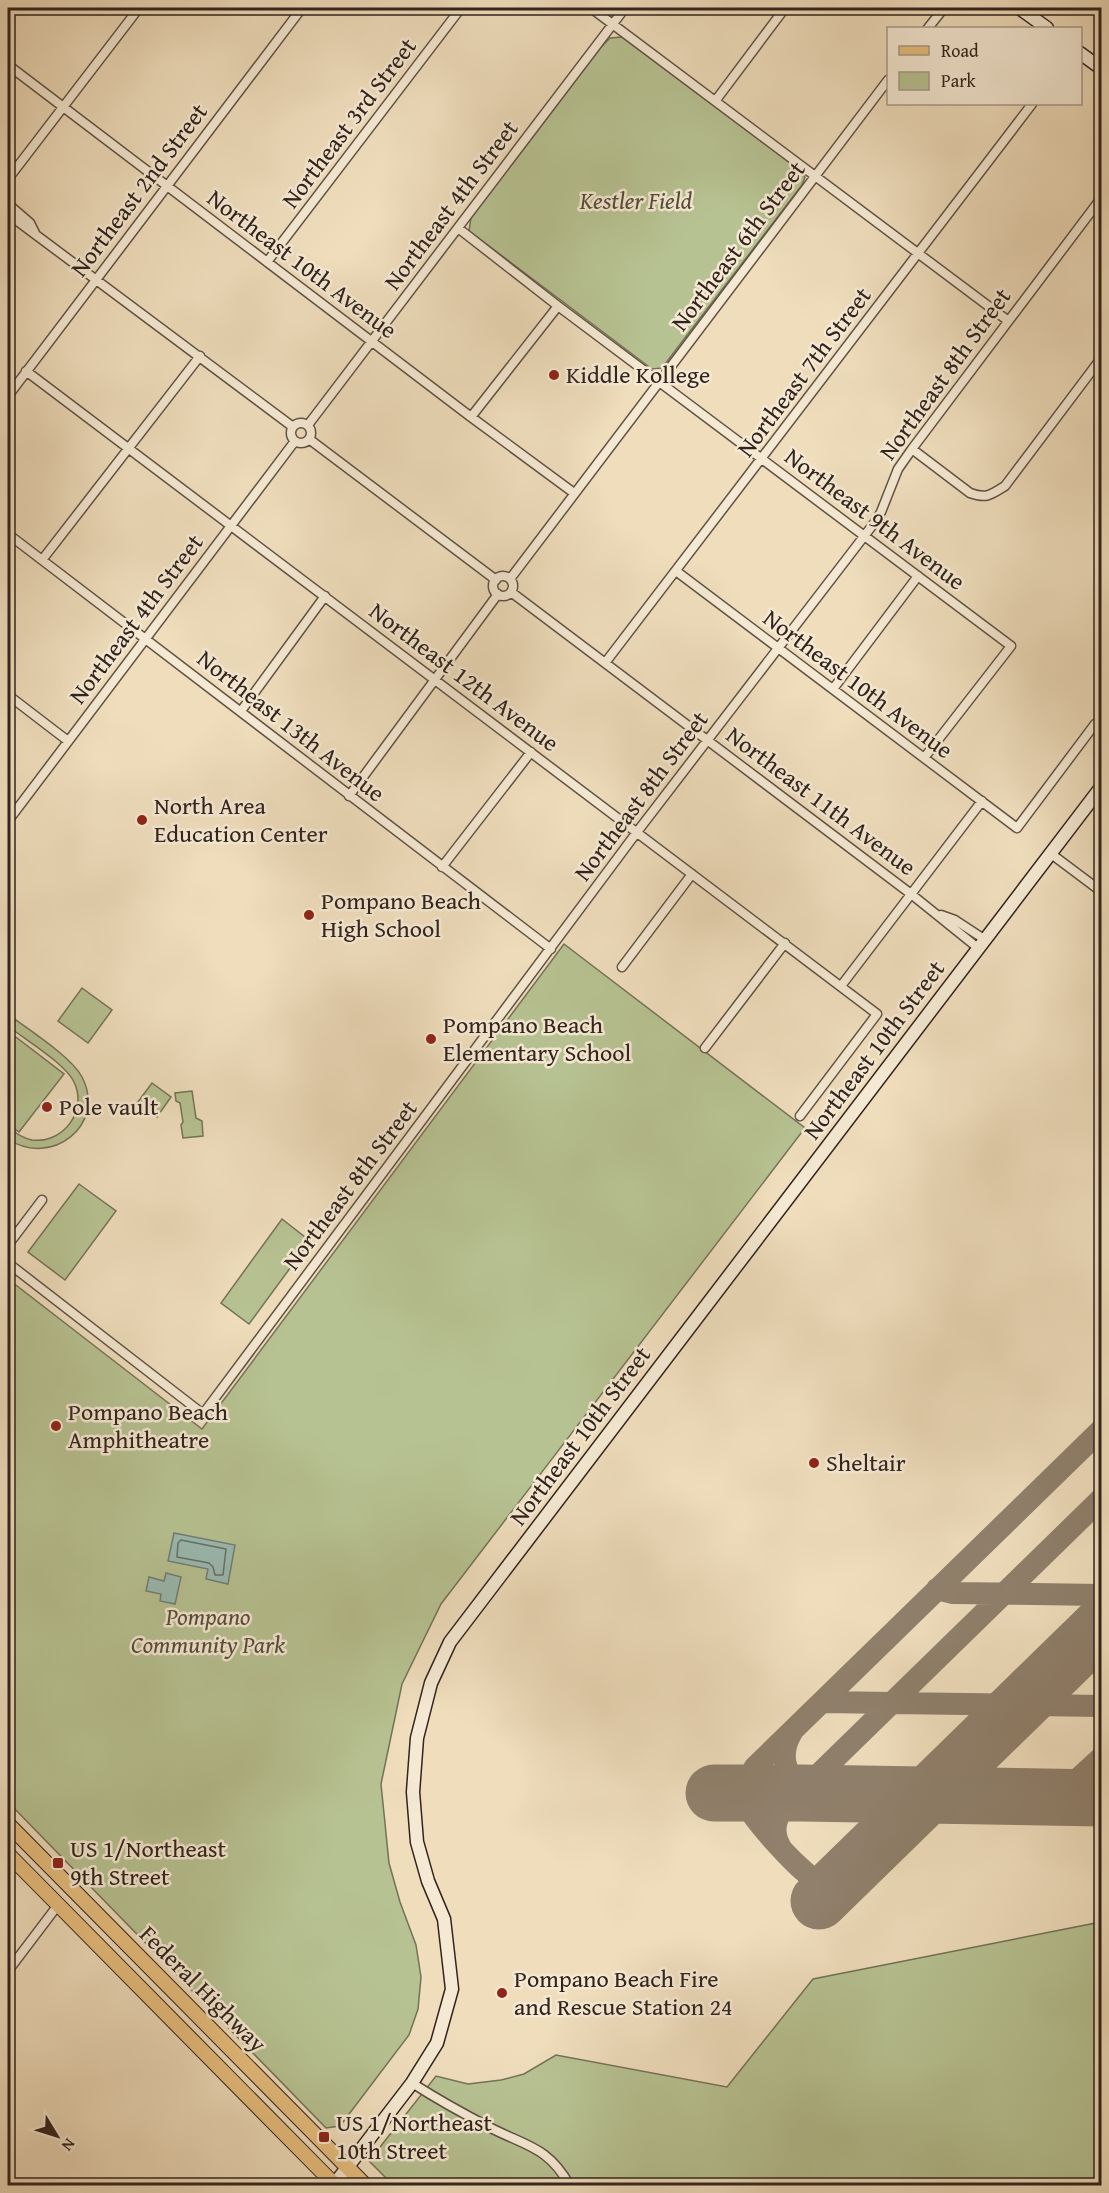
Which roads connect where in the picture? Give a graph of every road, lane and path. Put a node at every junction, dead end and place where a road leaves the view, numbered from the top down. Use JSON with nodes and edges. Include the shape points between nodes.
{"nodes":[{"id":1,"x":139,"y":8,"type":"edge"},
{"id":2,"x":302,"y":8,"type":"edge"},
{"id":3,"x":461,"y":8,"type":"edge"},
{"id":4,"x":591,"y":8,"type":"edge"},
{"id":5,"x":625,"y":8,"type":"edge"},
{"id":6,"x":785,"y":8,"type":"edge"},
{"id":7,"x":944,"y":8,"type":"edge"},
{"id":8,"x":1019,"y":8,"type":"edge"},
{"id":9,"x":613,"y":24,"type":"junction"},
{"id":10,"x":929,"y":27,"type":"edge"},
{"id":11,"x":1046,"y":27,"type":"edge"},
{"id":12,"x":1082,"y":55,"type":"edge"},
{"id":13,"x":8,"y":66,"type":"edge"},
{"id":14,"x":1101,"y":69,"type":"edge"},
{"id":15,"x":887,"y":81,"type":"edge"},
{"id":16,"x":716,"y":100,"type":"junction"},
{"id":17,"x":1031,"y":105,"type":"edge"},
{"id":18,"x":63,"y":108,"type":"junction"},
{"id":19,"x":816,"y":176,"type":"junction"},
{"id":20,"x":8,"y":180,"type":"edge"},
{"id":21,"x":166,"y":186,"type":"junction"},
{"id":22,"x":1101,"y":197,"type":"edge"},
{"id":23,"x":8,"y":204,"type":"edge"},
{"id":24,"x":8,"y":214,"type":"edge"},
{"id":25,"x":458,"y":228,"type":"junction"},
{"id":26,"x":35,"y":234,"type":"junction"},
{"id":27,"x":918,"y":253,"type":"junction"},
{"id":28,"x":267,"y":262,"type":"junction"},
{"id":29,"x":96,"y":278,"type":"junction"},
{"id":30,"x":558,"y":306,"type":"junction"},
{"id":31,"x":1007,"y":320,"type":"junction"},
{"id":32,"x":372,"y":342,"type":"junction"},
{"id":33,"x":200,"y":356,"type":"junction"},
{"id":34,"x":1101,"y":357,"type":"edge"},
{"id":35,"x":26,"y":371,"type":"junction"},
{"id":36,"x":658,"y":382,"type":"junction"},
{"id":37,"x":8,"y":396,"type":"edge"},
{"id":38,"x":471,"y":417,"type":"junction"},
{"id":39,"x":308,"y":425,"type":"junction"},
{"id":40,"x":293,"y":427,"type":"junction"},
{"id":41,"x":309,"y":439,"type":"junction"},
{"id":42,"x":295,"y":441,"type":"junction"},
{"id":43,"x":128,"y":448,"type":"junction"},
{"id":44,"x":912,"y":449,"type":"junction"},
{"id":45,"x":762,"y":459,"type":"junction"},
{"id":46,"x":574,"y":494,"type":"junction"},
{"id":47,"x":231,"y":526,"type":"junction"},
{"id":48,"x":8,"y":534,"type":"edge"},
{"id":49,"x":865,"y":535,"type":"junction"},
{"id":50,"x":42,"y":560,"type":"junction"},
{"id":51,"x":676,"y":571,"type":"junction"},
{"id":52,"x":918,"y":576,"type":"junction"},
{"id":53,"x":510,"y":579,"type":"junction"},
{"id":54,"x":496,"y":580,"type":"junction"},
{"id":55,"x":511,"y":592,"type":"junction"},
{"id":56,"x":498,"y":594,"type":"junction"},
{"id":57,"x":325,"y":596,"type":"junction"},
{"id":58,"x":145,"y":639,"type":"junction"},
{"id":59,"x":777,"y":647,"type":"junction"},
{"id":60,"x":605,"y":663,"type":"junction"},
{"id":61,"x":435,"y":679,"type":"junction"},
{"id":62,"x":832,"y":689,"type":"junction"},
{"id":63,"x":8,"y":695,"type":"edge"},
{"id":64,"x":241,"y":711,"type":"junction"},
{"id":65,"x":1095,"y":724,"type":"dead end"},
{"id":66,"x":707,"y":740,"type":"junction"},
{"id":67,"x":68,"y":741,"type":"junction"},
{"id":68,"x":531,"y":752,"type":"junction"},
{"id":69,"x":924,"y":758,"type":"junction"},
{"id":70,"x":1101,"y":786,"type":"edge"},
{"id":71,"x":349,"y":796,"type":"junction"},
{"id":72,"x":982,"y":801,"type":"junction"},
{"id":73,"x":8,"y":821,"type":"edge"},
{"id":74,"x":638,"y":832,"type":"junction"},
{"id":75,"x":1050,"y":853,"type":"junction"},
{"id":76,"x":442,"y":867,"type":"junction"},
{"id":77,"x":692,"y":874,"type":"junction"},
{"id":78,"x":1101,"y":892,"type":"edge"},
{"id":79,"x":911,"y":894,"type":"junction"},
{"id":80,"x":981,"y":943,"type":"junction"},
{"id":81,"x":785,"y":944,"type":"junction"},
{"id":82,"x":551,"y":948,"type":"junction"},
{"id":83,"x":622,"y":967,"type":"dead end"},
{"id":84,"x":841,"y":986,"type":"junction"},
{"id":85,"x":705,"y":1048,"type":"dead end"},
{"id":86,"x":801,"y":1116,"type":"dead end"},
{"id":87,"x":42,"y":1200,"type":"dead end"},
{"id":88,"x":8,"y":1245,"type":"edge"},
{"id":89,"x":8,"y":1263,"type":"edge"},
{"id":90,"x":8,"y":1824,"type":"edge"},
{"id":91,"x":8,"y":1854,"type":"edge"},
{"id":92,"x":42,"y":1859,"type":"junction"},
{"id":93,"x":58,"y":1905,"type":"junction"},
{"id":94,"x":96,"y":1913,"type":"junction"},
{"id":95,"x":8,"y":1971,"type":"edge"},
{"id":96,"x":411,"y":2083,"type":"junction"},
{"id":97,"x":347,"y":2167,"type":"junction"},
{"id":98,"x":334,"y":2185,"type":"edge"},
{"id":99,"x":366,"y":2186,"type":"edge"},
{"id":100,"x":570,"y":2186,"type":"edge"}],
"edges":[{"from":1,"to":18,"type":"street"},
{"from":2,"to":21,"type":"street","name":"Northeast 2nd Street"},
{"from":3,"to":28,"type":"street","name":"Northeast 3rd Street"},
{"from":4,"to":9,"type":"street"},
{"from":5,"to":9,"type":"street","name":"Northeast 4th Street"},
{"from":6,"to":16,"type":"street"},
{"from":7,"to":10,"type":"street"},
{"from":8,"to":11,"type":"street"},
{"from":9,"to":16,"type":"street"},
{"from":9,"to":25,"type":"street","name":"Northeast 4th Street"},
{"from":12,"to":14,"type":"street"},
{"from":13,"to":18,"type":"street","name":"Northeast 10th Avenue"},
{"from":15,"to":19,"type":"street","name":"Northeast 6th Street"},
{"from":16,"to":19,"type":"street"},
{"from":17,"to":27,"type":"street","name":"Northeast 7th Street"},
{"from":18,"to":20,"type":"street"},
{"from":18,"to":21,"type":"street","name":"Northeast 10th Avenue"},
{"from":19,"to":27,"type":"street"},
{"from":19,"to":36,"type":"street","name":"Northeast 6th Street"},
{"from":21,"to":28,"type":"street","name":"Northeast 10th Avenue"},
{"from":21,"to":29,"type":"street","name":"Northeast 2nd Street"},
{"from":22,"to":31,"type":"street","name":"Northeast 8th Street"},
{"from":23,"to":26,"type":"street","via":[[30,223]]},
{"from":24,"to":26,"type":"street"},
{"from":25,"to":30,"type":"street","name":"Northeast 9th Avenue"},
{"from":25,"to":32,"type":"street","name":"Northeast 4th Street"},
{"from":26,"to":29,"type":"street"},
{"from":27,"to":31,"type":"street"},
{"from":27,"to":45,"type":"street","name":"Northeast 7th Street"},
{"from":28,"to":32,"type":"street","name":"Northeast 10th Avenue"},
{"from":29,"to":33,"type":"street"},
{"from":29,"to":35,"type":"street","name":"Northeast 2nd Street"},
{"from":30,"to":36,"type":"street","name":"Northeast 9th Avenue"},
{"from":30,"to":38,"type":"street"},
{"from":31,"to":44,"type":"street","name":"Northeast 8th Street"},
{"from":32,"to":38,"type":"street","name":"Northeast 10th Avenue"},
{"from":32,"to":39,"type":"street","name":"Northeast 4th Street"},
{"from":33,"to":40,"type":"street"},
{"from":33,"to":43,"type":"street"},
{"from":34,"to":44,"type":"street","via":[[1005,486],[993,494],[981,497],[970,493]]},
{"from":35,"to":37,"type":"street","name":"Northeast 2nd Street"},
{"from":35,"to":43,"type":"street","name":"Northeast 12th Avenue"},
{"from":36,"to":45,"type":"street","name":"Northeast 9th Avenue"},
{"from":36,"to":46,"type":"street","name":"Northeast 6th Street"},
{"from":38,"to":46,"type":"street","name":"Northeast 10th Avenue"},
{"from":39,"to":40,"type":"street","via":[[299,423]]},
{"from":39,"to":41,"type":"street"},
{"from":40,"to":42,"type":"street","via":[[291,436]]},
{"from":41,"to":42,"type":"street"},
{"from":41,"to":54,"type":"street"},
{"from":42,"to":47,"type":"street","name":"Northeast 4th Street"},
{"from":43,"to":47,"type":"street","name":"Northeast 12th Avenue"},
{"from":43,"to":50,"type":"street"},
{"from":44,"to":49,"type":"street","name":"Northeast 8th Street","via":[[898,469],[881,512]]},
{"from":45,"to":49,"type":"street","name":"Northeast 9th Avenue"},
{"from":45,"to":51,"type":"street","name":"Northeast 7th Street"},
{"from":46,"to":53,"type":"street","name":"Northeast 6th Street"},
{"from":47,"to":57,"type":"street","name":"Northeast 12th Avenue"},
{"from":47,"to":58,"type":"street","name":"Northeast 4th Street"},
{"from":48,"to":50,"type":"street","name":"Northeast 13th Avenue"},
{"from":49,"to":52,"type":"street","name":"Northeast 9th Avenue"},
{"from":49,"to":59,"type":"street","name":"Northeast 8th Street"},
{"from":50,"to":58,"type":"street","name":"Northeast 13th Avenue"},
{"from":51,"to":59,"type":"street","name":"Northeast 10th Avenue"},
{"from":51,"to":60,"type":"street","name":"Northeast 7th Street"},
{"from":52,"to":62,"type":"street"},
{"from":52,"to":69,"type":"street","name":"Northeast 9th Avenue","via":[[1011,646]]},
{"from":53,"to":54,"type":"street"},
{"from":53,"to":55,"type":"street"},
{"from":54,"to":56,"type":"street"},
{"from":55,"to":56,"type":"street","via":[[506,596]]},
{"from":55,"to":60,"type":"street","name":"Northeast 11th Avenue"},
{"from":56,"to":61,"type":"street"},
{"from":57,"to":61,"type":"street","name":"Northeast 12th Avenue"},
{"from":57,"to":64,"type":"street"},
{"from":58,"to":64,"type":"street","name":"Northeast 13th Avenue"},
{"from":58,"to":67,"type":"street","name":"Northeast 4th Street"},
{"from":59,"to":62,"type":"street","name":"Northeast 10th Avenue"},
{"from":59,"to":66,"type":"street","name":"Northeast 8th Street"},
{"from":60,"to":66,"type":"street","name":"Northeast 11th Avenue"},
{"from":61,"to":68,"type":"street","name":"Northeast 12th Avenue"},
{"from":61,"to":71,"type":"street"},
{"from":62,"to":69,"type":"street","name":"Northeast 10th Avenue"},
{"from":63,"to":67,"type":"street"},
{"from":64,"to":71,"type":"street","name":"Northeast 13th Avenue"},
{"from":65,"to":72,"type":"street","name":"Northeast 10th Avenue","via":[[1017,828]]},
{"from":66,"to":74,"type":"street","name":"Northeast 8th Street"},
{"from":66,"to":79,"type":"street","name":"Northeast 11th Avenue"},
{"from":67,"to":73,"type":"street","name":"Northeast 4th Street"},
{"from":68,"to":74,"type":"street","name":"Northeast 12th Avenue"},
{"from":68,"to":76,"type":"street"},
{"from":69,"to":72,"type":"street","name":"Northeast 10th Avenue"},
{"from":70,"to":75,"type":"street","name":"Northeast 10th Street"},
{"from":71,"to":76,"type":"street","name":"Northeast 13th Avenue"},
{"from":72,"to":79,"type":"street"},
{"from":74,"to":77,"type":"street","name":"Northeast 12th Avenue"},
{"from":74,"to":82,"type":"street","name":"Northeast 8th Street"},
{"from":75,"to":78,"type":"street"},
{"from":75,"to":80,"type":"street","name":"Northeast 10th Street"},
{"from":76,"to":82,"type":"street","name":"Northeast 13th Avenue"},
{"from":77,"to":81,"type":"street","name":"Northeast 12th Avenue"},
{"from":77,"to":83,"type":"street"},
{"from":79,"to":80,"type":"street","name":"Northeast 11th Avenue","via":[[934,913],[955,920]]},
{"from":79,"to":84,"type":"street"},
{"from":80,"to":96,"type":"street","name":"Northeast 10th Street","via":[[450,1642],[431,1683],[417,1738],[413,1792],[417,1842],[444,1919],[452,1989],[437,2043]]},
{"from":81,"to":84,"type":"street","name":"Northeast 12th Avenue"},
{"from":81,"to":85,"type":"street"},
{"from":82,"to":89,"type":"street","name":"Northeast 8th Street","via":[[203,1414]]},
{"from":84,"to":86,"type":"street","name":"Northeast 12th Avenue","via":[[878,1014]]},
{"from":87,"to":88,"type":"street"},
{"from":90,"to":92,"type":"main road","name":"Federal Highway"},
{"from":91,"to":92,"type":"main road","via":[[27,1861]]},
{"from":91,"to":93,"type":"main road","name":"Federal Highway"},
{"from":92,"to":94,"type":"main road","name":"Federal Highway"},
{"from":93,"to":94,"type":"main road","via":[[70,1904]]},
{"from":93,"to":95,"type":"street"},
{"from":93,"to":98,"type":"main road","name":"Federal Highway"},
{"from":94,"to":97,"type":"main road","name":"Federal Highway"},
{"from":96,"to":97,"type":"street","name":"Northeast 10th Street"},
{"from":96,"to":100,"type":"street","via":[[491,2128],[540,2150],[562,2170]]},
{"from":97,"to":98,"type":"street","name":"Northeast 10th Street"},
{"from":97,"to":99,"type":"main road","name":"Federal Highway"}]}
